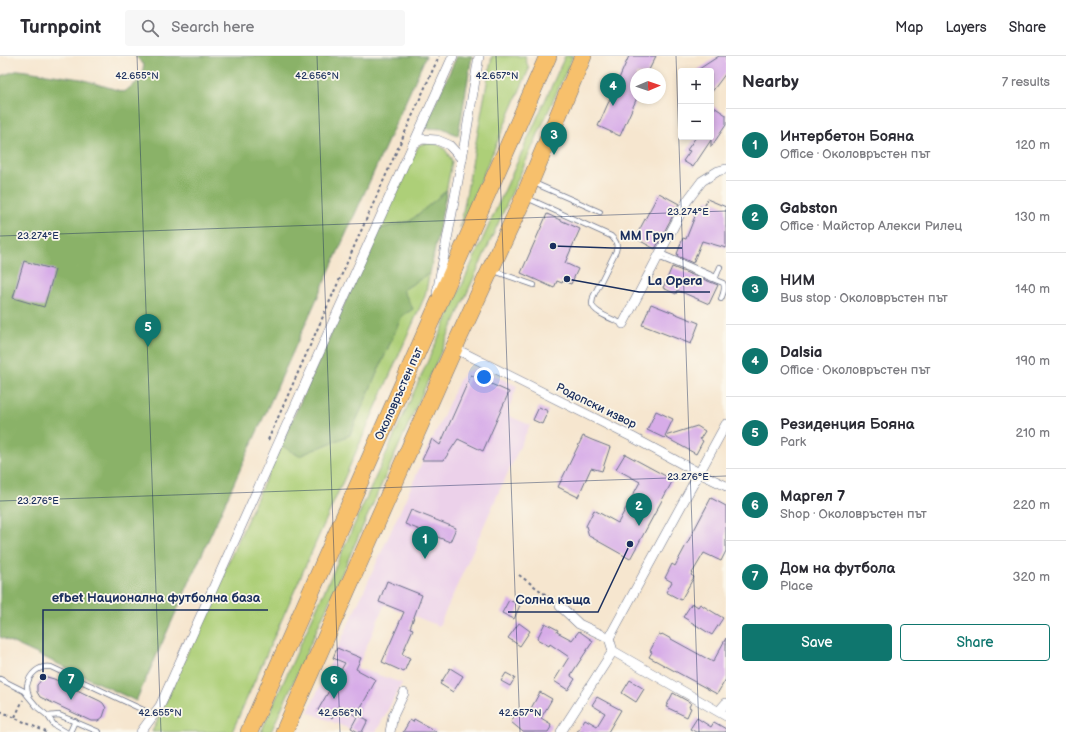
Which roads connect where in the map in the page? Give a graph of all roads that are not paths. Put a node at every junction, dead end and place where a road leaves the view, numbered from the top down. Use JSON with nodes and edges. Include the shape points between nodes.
{"nodes":[{"id":1,"x":453,"y":56,"type":"edge"},
{"id":2,"x":479,"y":56,"type":"edge"},
{"id":3,"x":548,"y":56,"type":"edge"},
{"id":4,"x":583,"y":56,"type":"edge"},
{"id":5,"x":591,"y":56,"type":"edge"},
{"id":6,"x":574,"y":78,"type":"junction"},
{"id":7,"x":413,"y":144,"type":"junction"},
{"id":8,"x":462,"y":159,"type":"junction"},
{"id":9,"x":726,"y":169,"type":"edge"},
{"id":10,"x":527,"y":189,"type":"junction"},
{"id":11,"x":600,"y":212,"type":"dead end"},
{"id":12,"x":659,"y":255,"type":"junction"},
{"id":13,"x":720,"y":267,"type":"dead end"},
{"id":14,"x":490,"y":269,"type":"junction"},
{"id":15,"x":534,"y":285,"type":"dead end"},
{"id":16,"x":721,"y":299,"type":"dead end"},
{"id":17,"x":432,"y":319,"type":"junction"},
{"id":18,"x":623,"y":324,"type":"joint"},
{"id":19,"x":454,"y":348,"type":"junction"},
{"id":20,"x":726,"y":424,"type":"edge"},
{"id":21,"x":699,"y":473,"type":"junction"},
{"id":22,"x":726,"y":486,"type":"edge"},
{"id":23,"x":560,"y":606,"type":"road end"},
{"id":24,"x":609,"y":638,"type":"junction"},
{"id":25,"x":613,"y":651,"type":"junction"},
{"id":26,"x":0,"y":679,"type":"edge"},
{"id":27,"x":404,"y":694,"type":"dead end"},
{"id":28,"x":27,"y":695,"type":"junction"},
{"id":29,"x":726,"y":703,"type":"edge"},
{"id":30,"x":722,"y":714,"type":"edge"},
{"id":31,"x":154,"y":715,"type":"junction"},
{"id":32,"x":48,"y":716,"type":"junction"},
{"id":33,"x":75,"y":721,"type":"junction"},
{"id":34,"x":66,"y":732,"type":"edge"},
{"id":35,"x":70,"y":732,"type":"edge"},
{"id":36,"x":99,"y":732,"type":"edge"},
{"id":37,"x":141,"y":732,"type":"edge"},
{"id":38,"x":248,"y":732,"type":"edge"},
{"id":39,"x":284,"y":732,"type":"edge"},
{"id":40,"x":390,"y":732,"type":"edge"},
{"id":41,"x":561,"y":732,"type":"edge"}],
"edges":[{"from":1,"to":7,"type":"street"},
{"from":2,"to":8,"type":"street"},
{"from":3,"to":17,"type":"highway","name":"Околовръстен път"},
{"from":4,"to":6,"type":"highway"},
{"from":5,"to":6,"type":"highway"},
{"from":6,"to":10,"type":"highway"},
{"from":7,"to":8,"type":"street","via":[[422,139],[437,140],[449,145]]},
{"from":7,"to":31,"type":"street"},
{"from":8,"to":17,"type":"street"},
{"from":9,"to":12,"type":"street","via":[[702,181],[687,201]]},
{"from":10,"to":11,"type":"lane"},
{"from":10,"to":14,"type":"highway"},
{"from":10,"to":18,"type":"lane","via":[[615,240],[616,251],[592,303],[598,313]]},
{"from":12,"to":13,"type":"lane","via":[[716,277]]},
{"from":12,"to":16,"type":"lane","via":[[725,285]]},
{"from":12,"to":18,"type":"street"},
{"from":14,"to":15,"type":"lane"},
{"from":14,"to":19,"type":"highway"},
{"from":17,"to":38,"type":"highway","name":"Околовръстен път"},
{"from":19,"to":21,"type":"street","name":"Родопски извор"},
{"from":19,"to":39,"type":"highway"},
{"from":20,"to":21,"type":"street"},
{"from":21,"to":22,"type":"street","name":"Родопски извор"},
{"from":21,"to":24,"type":"street"},
{"from":23,"to":24,"type":"street","via":[[579,624]]},
{"from":24,"to":25,"type":"street"},
{"from":25,"to":30,"type":"street"},
{"from":25,"to":41,"type":"street"},
{"from":26,"to":28,"type":"lane"},
{"from":27,"to":40,"type":"street","via":[[393,716]]},
{"from":28,"to":31,"type":"lane","via":[[31,678],[36,670],[45,666]]},
{"from":28,"to":32,"type":"lane"},
{"from":29,"to":30,"type":"street"},
{"from":31,"to":37,"type":"street"},
{"from":32,"to":33,"type":"lane","via":[[59,716]]},
{"from":32,"to":34,"type":"lane","via":[[54,726]]},
{"from":33,"to":35,"type":"lane"},
{"from":33,"to":36,"type":"lane"}]}
